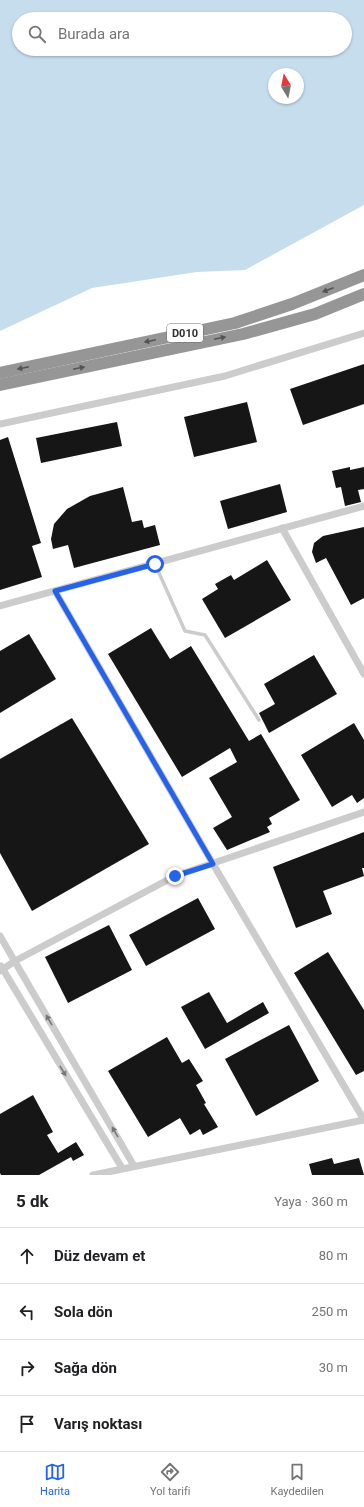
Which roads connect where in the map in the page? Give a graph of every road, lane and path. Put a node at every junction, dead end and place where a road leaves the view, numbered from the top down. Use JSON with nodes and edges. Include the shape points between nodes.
{"nodes":[{"id":1,"x":364,"y":275,"type":"edge"},
{"id":2,"x":364,"y":294,"type":"edge"},
{"id":3,"x":364,"y":333,"type":"edge"},
{"id":4,"x":0,"y":373,"type":"edge"},
{"id":5,"x":0,"y":385,"type":"edge"},
{"id":6,"x":0,"y":424,"type":"edge"},
{"id":7,"x":364,"y":506,"type":"edge"},
{"id":8,"x":282,"y":528,"type":"junction"},
{"id":9,"x":155,"y":564,"type":"junction"},
{"id":10,"x":55,"y":591,"type":"junction"},
{"id":11,"x":0,"y":606,"type":"edge"},
{"id":12,"x":364,"y":674,"type":"edge"},
{"id":13,"x":259,"y":720,"type":"dead end"},
{"id":14,"x":364,"y":812,"type":"edge"},
{"id":15,"x":213,"y":864,"type":"junction"},
{"id":16,"x":0,"y":936,"type":"edge"},
{"id":17,"x":15,"y":961,"type":"junction"},
{"id":18,"x":1,"y":968,"type":"edge"},
{"id":19,"x":364,"y":1120,"type":"edge"},
{"id":20,"x":134,"y":1166,"type":"junction"},
{"id":21,"x":122,"y":1168,"type":"junction"},
{"id":22,"x":93,"y":1175,"type":"edge"}],
"edges":[{"from":1,"to":4,"type":"highway","number":"D010","one_way":true,"via":[[292,304],[235,322]]},
{"from":5,"to":2,"type":"highway","number":"D010","one_way":true,"via":[[242,334],[316,314]]},
{"from":3,"to":6,"type":"street","via":[[225,376]]},
{"from":7,"to":8,"type":"street"},
{"from":8,"to":9,"type":"street"},
{"from":8,"to":12,"type":"street"},
{"from":9,"to":10,"type":"street"},
{"from":9,"to":13,"type":"lane","via":[[185,631],[205,635]]},
{"from":10,"to":11,"type":"street"},
{"from":10,"to":15,"type":"street"},
{"from":14,"to":15,"type":"street"},
{"from":15,"to":17,"type":"street","via":[[175,876]]},
{"from":15,"to":19,"type":"street"},
{"from":16,"to":17,"type":"street"},
{"from":17,"to":18,"type":"street"},
{"from":20,"to":17,"type":"street","one_way":true},
{"from":18,"to":21,"type":"street","one_way":true},
{"from":19,"to":20,"type":"street"},
{"from":20,"to":21,"type":"street"},
{"from":21,"to":22,"type":"street"}]}
